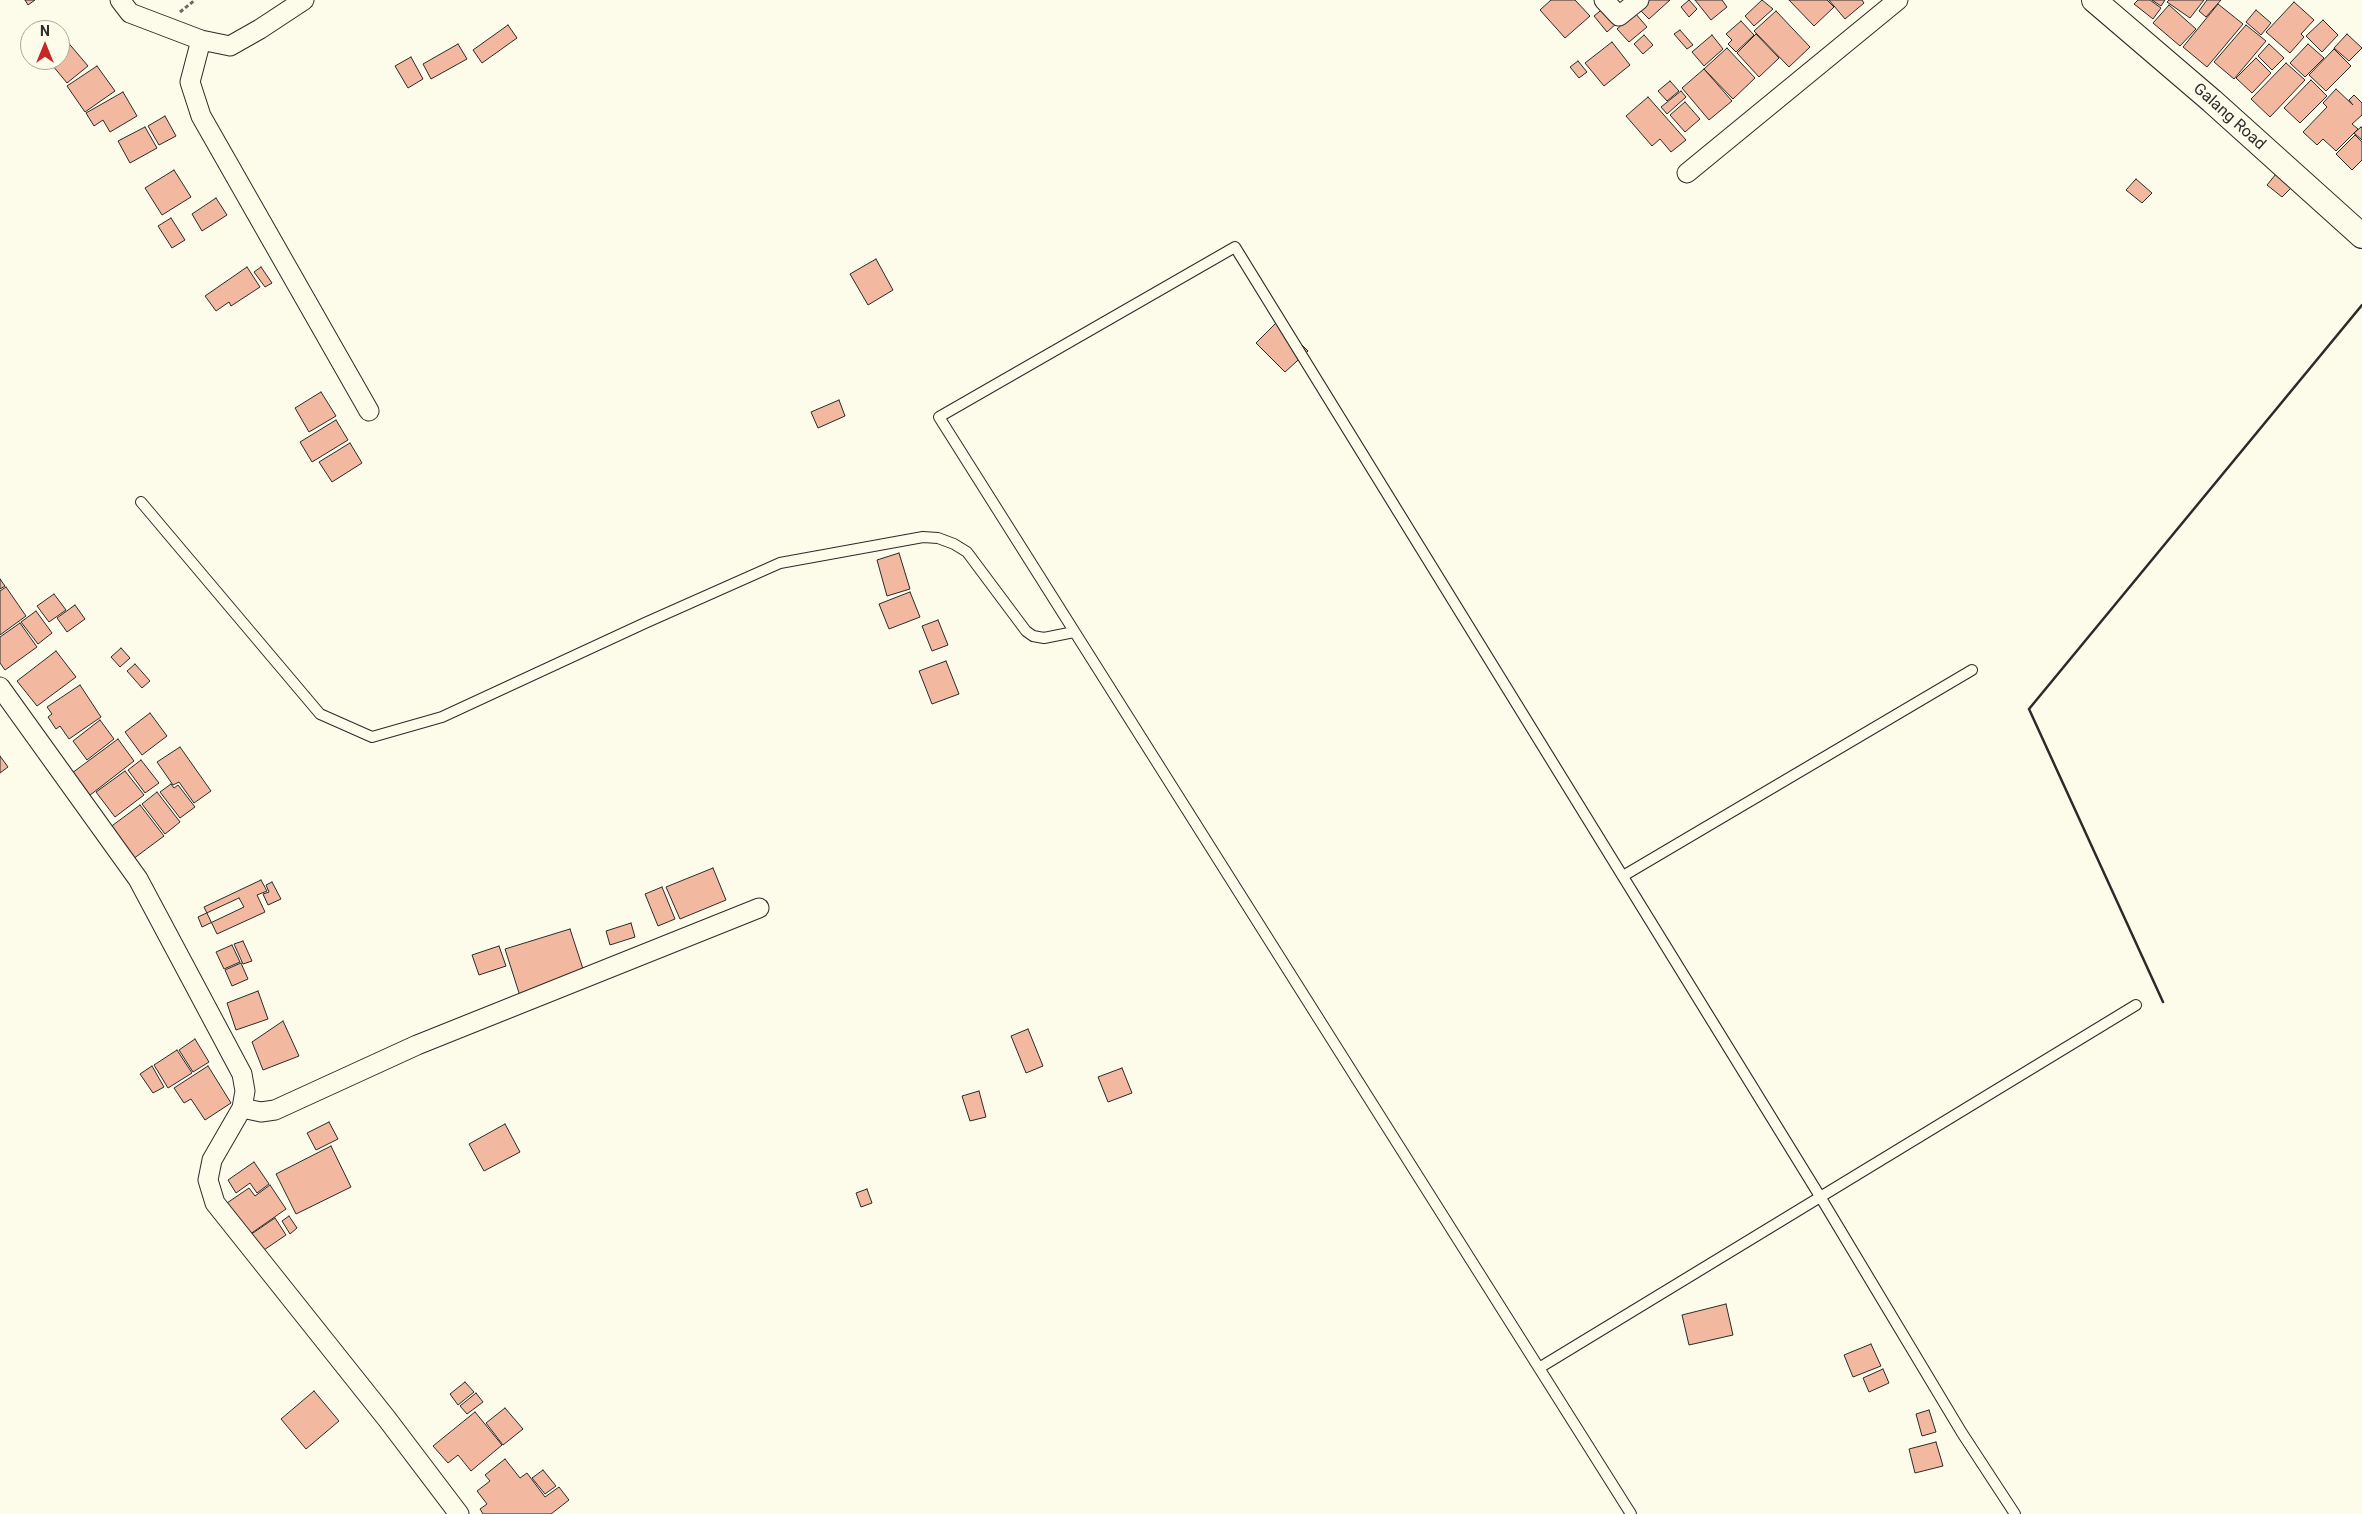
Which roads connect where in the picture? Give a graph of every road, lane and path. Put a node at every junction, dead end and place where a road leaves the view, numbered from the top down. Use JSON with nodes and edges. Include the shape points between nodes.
{"nodes":[{"id":1,"x":120,"y":0,"type":"edge"},
{"id":2,"x":304,"y":0,"type":"edge"},
{"id":3,"x":1604,"y":0,"type":"edge"},
{"id":4,"x":1639,"y":0,"type":"edge"},
{"id":5,"x":1898,"y":0,"type":"edge"},
{"id":6,"x":2094,"y":0,"type":"edge"},
{"id":7,"x":200,"y":40,"type":"junction"},
{"id":8,"x":1687,"y":173,"type":"dead end"},
{"id":9,"x":2362,"y":236,"type":"edge"},
{"id":10,"x":368,"y":411,"type":"dead end"},
{"id":11,"x":141,"y":502,"type":"dead end"},
{"id":12,"x":1074,"y":632,"type":"junction"},
{"id":13,"x":1972,"y":670,"type":"dead end"},
{"id":14,"x":0,"y":687,"type":"edge"},
{"id":15,"x":1623,"y":876,"type":"junction"},
{"id":16,"x":758,"y":908,"type":"dead end"},
{"id":17,"x":2136,"y":1004,"type":"dead end"},
{"id":18,"x":242,"y":1108,"type":"junction"},
{"id":19,"x":1821,"y":1198,"type":"junction"},
{"id":20,"x":1539,"y":1368,"type":"junction"},
{"id":21,"x":459,"y":1514,"type":"edge"},
{"id":22,"x":1630,"y":1514,"type":"edge"},
{"id":23,"x":2015,"y":1514,"type":"edge"}],
"edges":[{"from":1,"to":7,"type":"street","via":[[130,13]]},
{"from":2,"to":7,"type":"street","via":[[230,46]]},
{"from":3,"to":4,"type":"street","via":[[1619,16]]},
{"from":5,"to":8,"type":"street"},
{"from":6,"to":9,"type":"street","name":"Galang Road","via":[[2212,100]]},
{"from":7,"to":10,"type":"street","via":[[190,82],[200,116]]},
{"from":11,"to":12,"type":"lane","via":[[320,714],[372,737],[442,717],[780,563],[923,537],[938,538],[967,552],[1033,636],[1044,638]]},
{"from":12,"to":15,"type":"lane","via":[[939,417],[1236,247]]},
{"from":12,"to":20,"type":"lane"},
{"from":13,"to":15,"type":"lane"},
{"from":14,"to":18,"type":"street","via":[[138,878],[242,1074],[245,1091]]},
{"from":15,"to":19,"type":"lane"},
{"from":16,"to":18,"type":"street","via":[[417,1045],[276,1110],[261,1112]]},
{"from":17,"to":19,"type":"lane"},
{"from":18,"to":21,"type":"street","via":[[212,1160],[208,1180],[215,1203]]},
{"from":19,"to":20,"type":"lane"},
{"from":19,"to":23,"type":"lane","via":[[1962,1433]]},
{"from":20,"to":22,"type":"lane"}]}
